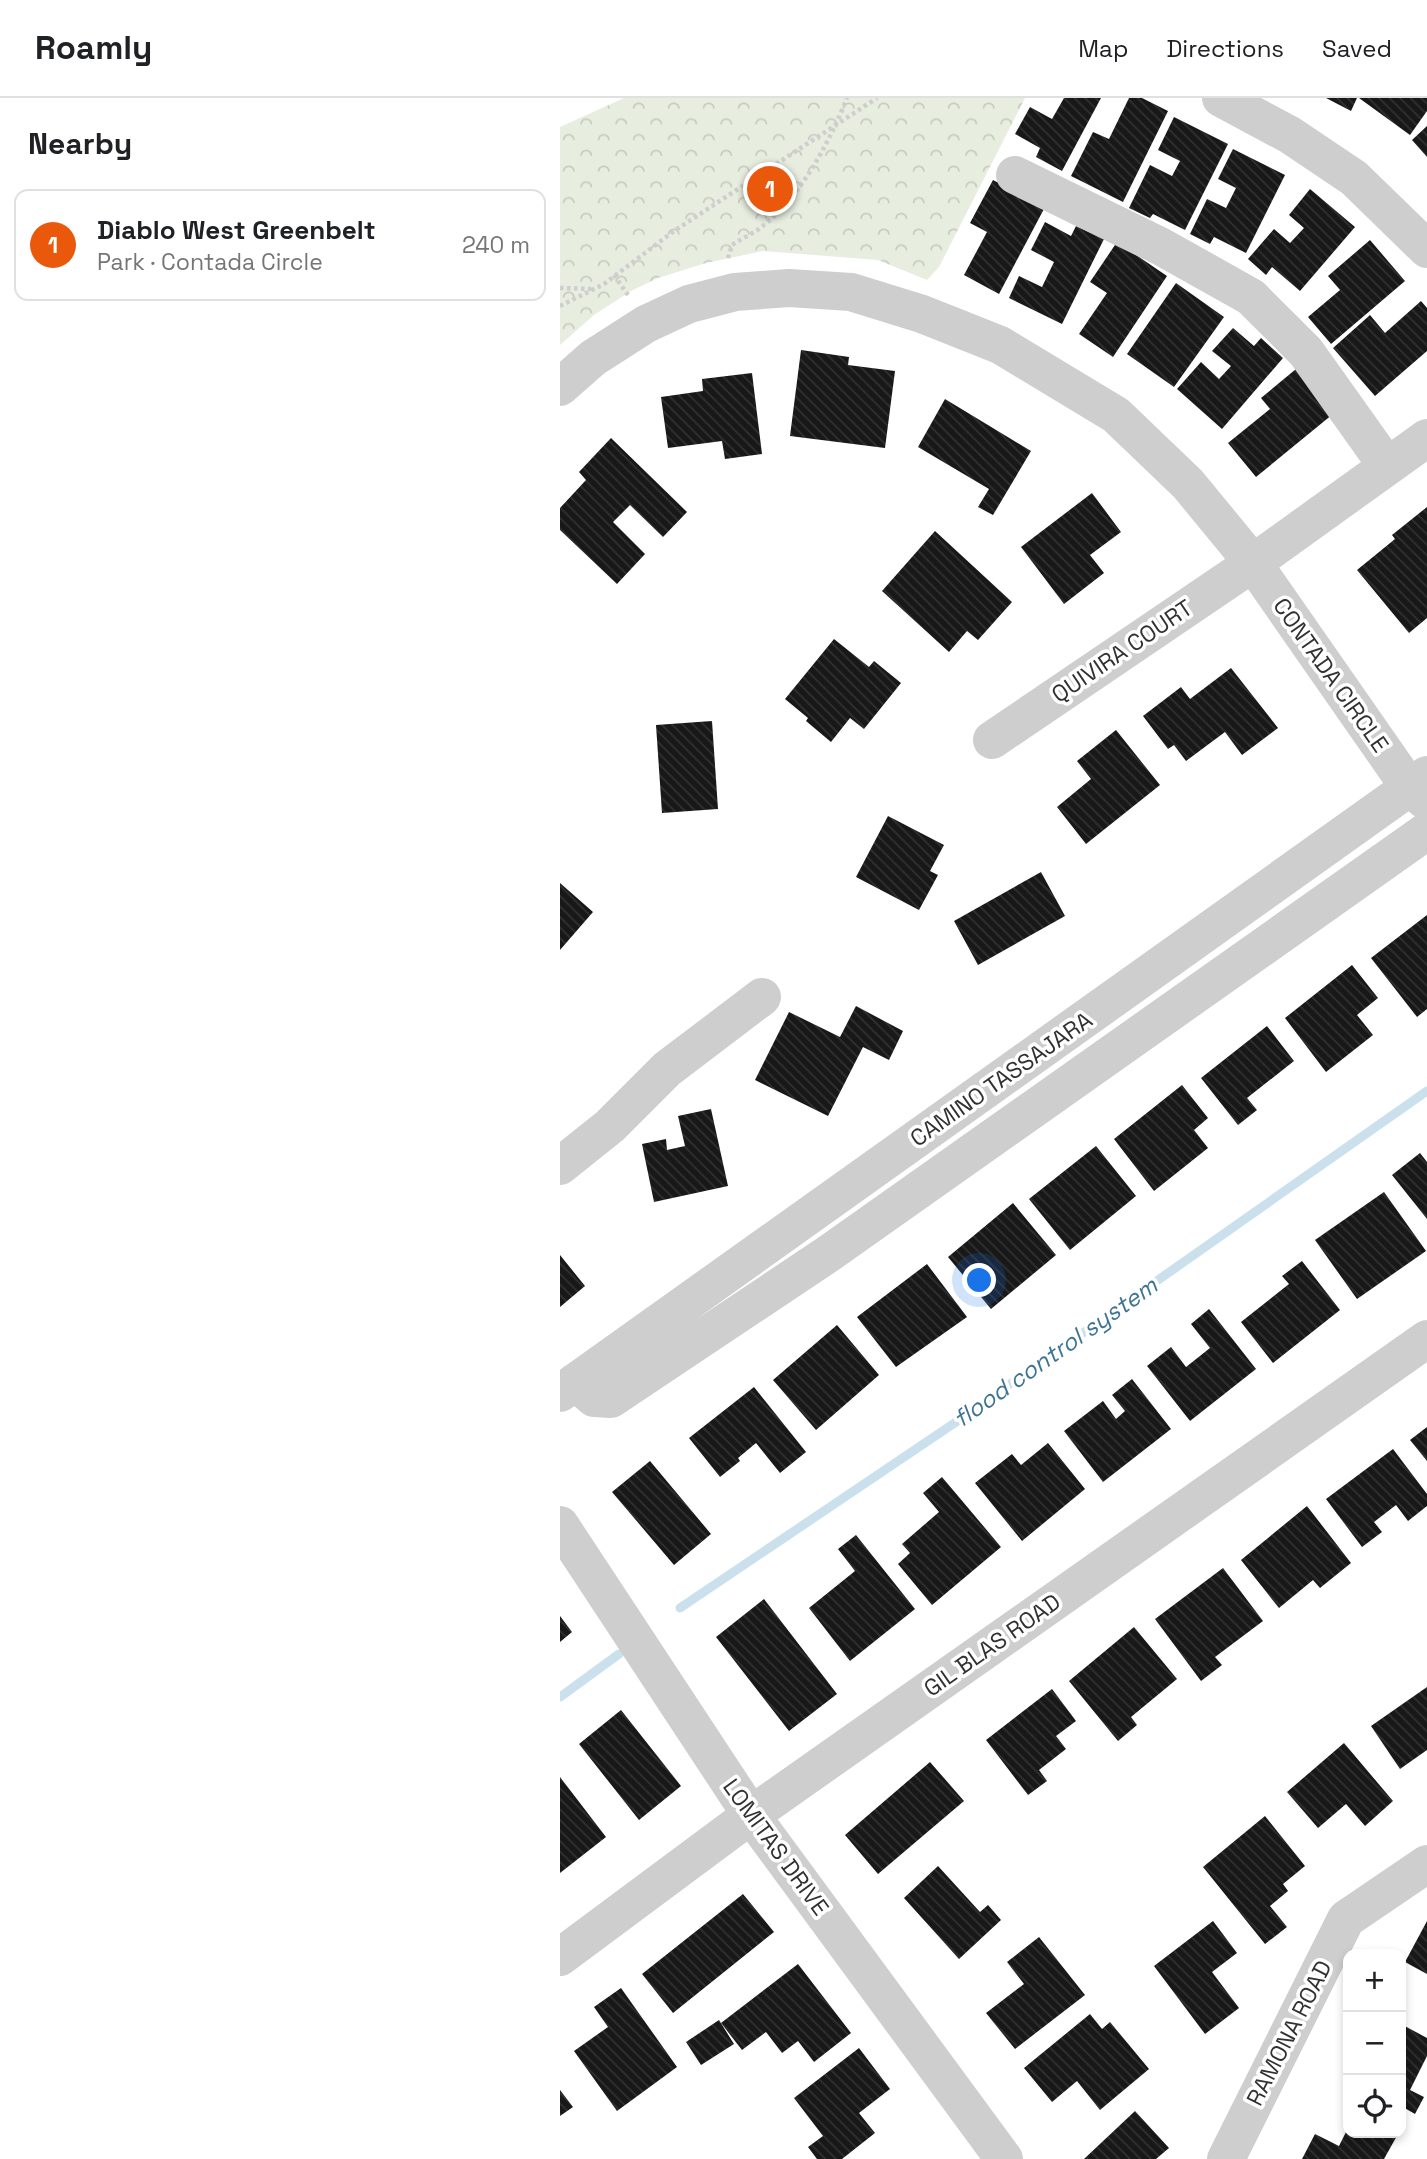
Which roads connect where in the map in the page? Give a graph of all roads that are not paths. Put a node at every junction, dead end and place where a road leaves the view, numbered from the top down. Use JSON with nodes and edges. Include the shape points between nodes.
{"nodes":[{"id":1,"x":1221,"y":98,"type":"edge"},
{"id":2,"x":1015,"y":175,"type":"dead end"},
{"id":3,"x":1427,"y":249,"type":"edge"},
{"id":4,"x":560,"y":387,"type":"edge"},
{"id":5,"x":1427,"y":438,"type":"edge"},
{"id":6,"x":1387,"y":466,"type":"junction"},
{"id":7,"x":1253,"y":563,"type":"junction"},
{"id":8,"x":992,"y":740,"type":"dead end"},
{"id":9,"x":1421,"y":788,"type":"edge"},
{"id":10,"x":1427,"y":831,"type":"edge"},
{"id":11,"x":762,"y":997,"type":"dead end"},
{"id":12,"x":560,"y":1166,"type":"edge"},
{"id":13,"x":1427,"y":1339,"type":"edge"},
{"id":14,"x":568,"y":1388,"type":"edge"},
{"id":15,"x":560,"y":1525,"type":"edge"},
{"id":16,"x":751,"y":1815,"type":"junction"},
{"id":17,"x":1427,"y":1864,"type":"edge"},
{"id":18,"x":560,"y":1957,"type":"edge"},
{"id":19,"x":1004,"y":2159,"type":"edge"},
{"id":20,"x":1226,"y":2159,"type":"edge"}],
"edges":[{"from":1,"to":3,"type":"street","via":[[1290,135],[1354,178]]},
{"from":2,"to":6,"type":"street","via":[[1160,246],[1251,297],[1306,352]]},
{"from":4,"to":7,"type":"street","name":"CONTADA CIRCLE","via":[[593,358],[646,324],[689,304],[735,292],[789,288],[851,292],[1000,345],[1116,415],[1188,484]]},
{"from":5,"to":6,"type":"street"},
{"from":6,"to":7,"type":"street"},
{"from":7,"to":8,"type":"street","name":"QUIVIRA COURT"},
{"from":7,"to":9,"type":"street","name":"CONTADA CIRCLE"},
{"from":9,"to":14,"type":"street","name":"CAMINO TASSAJARA"},
{"from":10,"to":14,"type":"street","name":"CAMINO TASSAJARA","via":[[828,1254],[611,1399]]},
{"from":11,"to":12,"type":"street","via":[[667,1069],[610,1126]]},
{"from":13,"to":16,"type":"street","name":"GIL BLAS ROAD"},
{"from":15,"to":16,"type":"street","name":"LOMITAS DRIVE"},
{"from":16,"to":18,"type":"street","name":"GIL BLAS ROAD"},
{"from":16,"to":19,"type":"street","name":"LOMITAS DRIVE"},
{"from":17,"to":20,"type":"street","name":"RAMONA ROAD","via":[[1346,1919]]}]}
